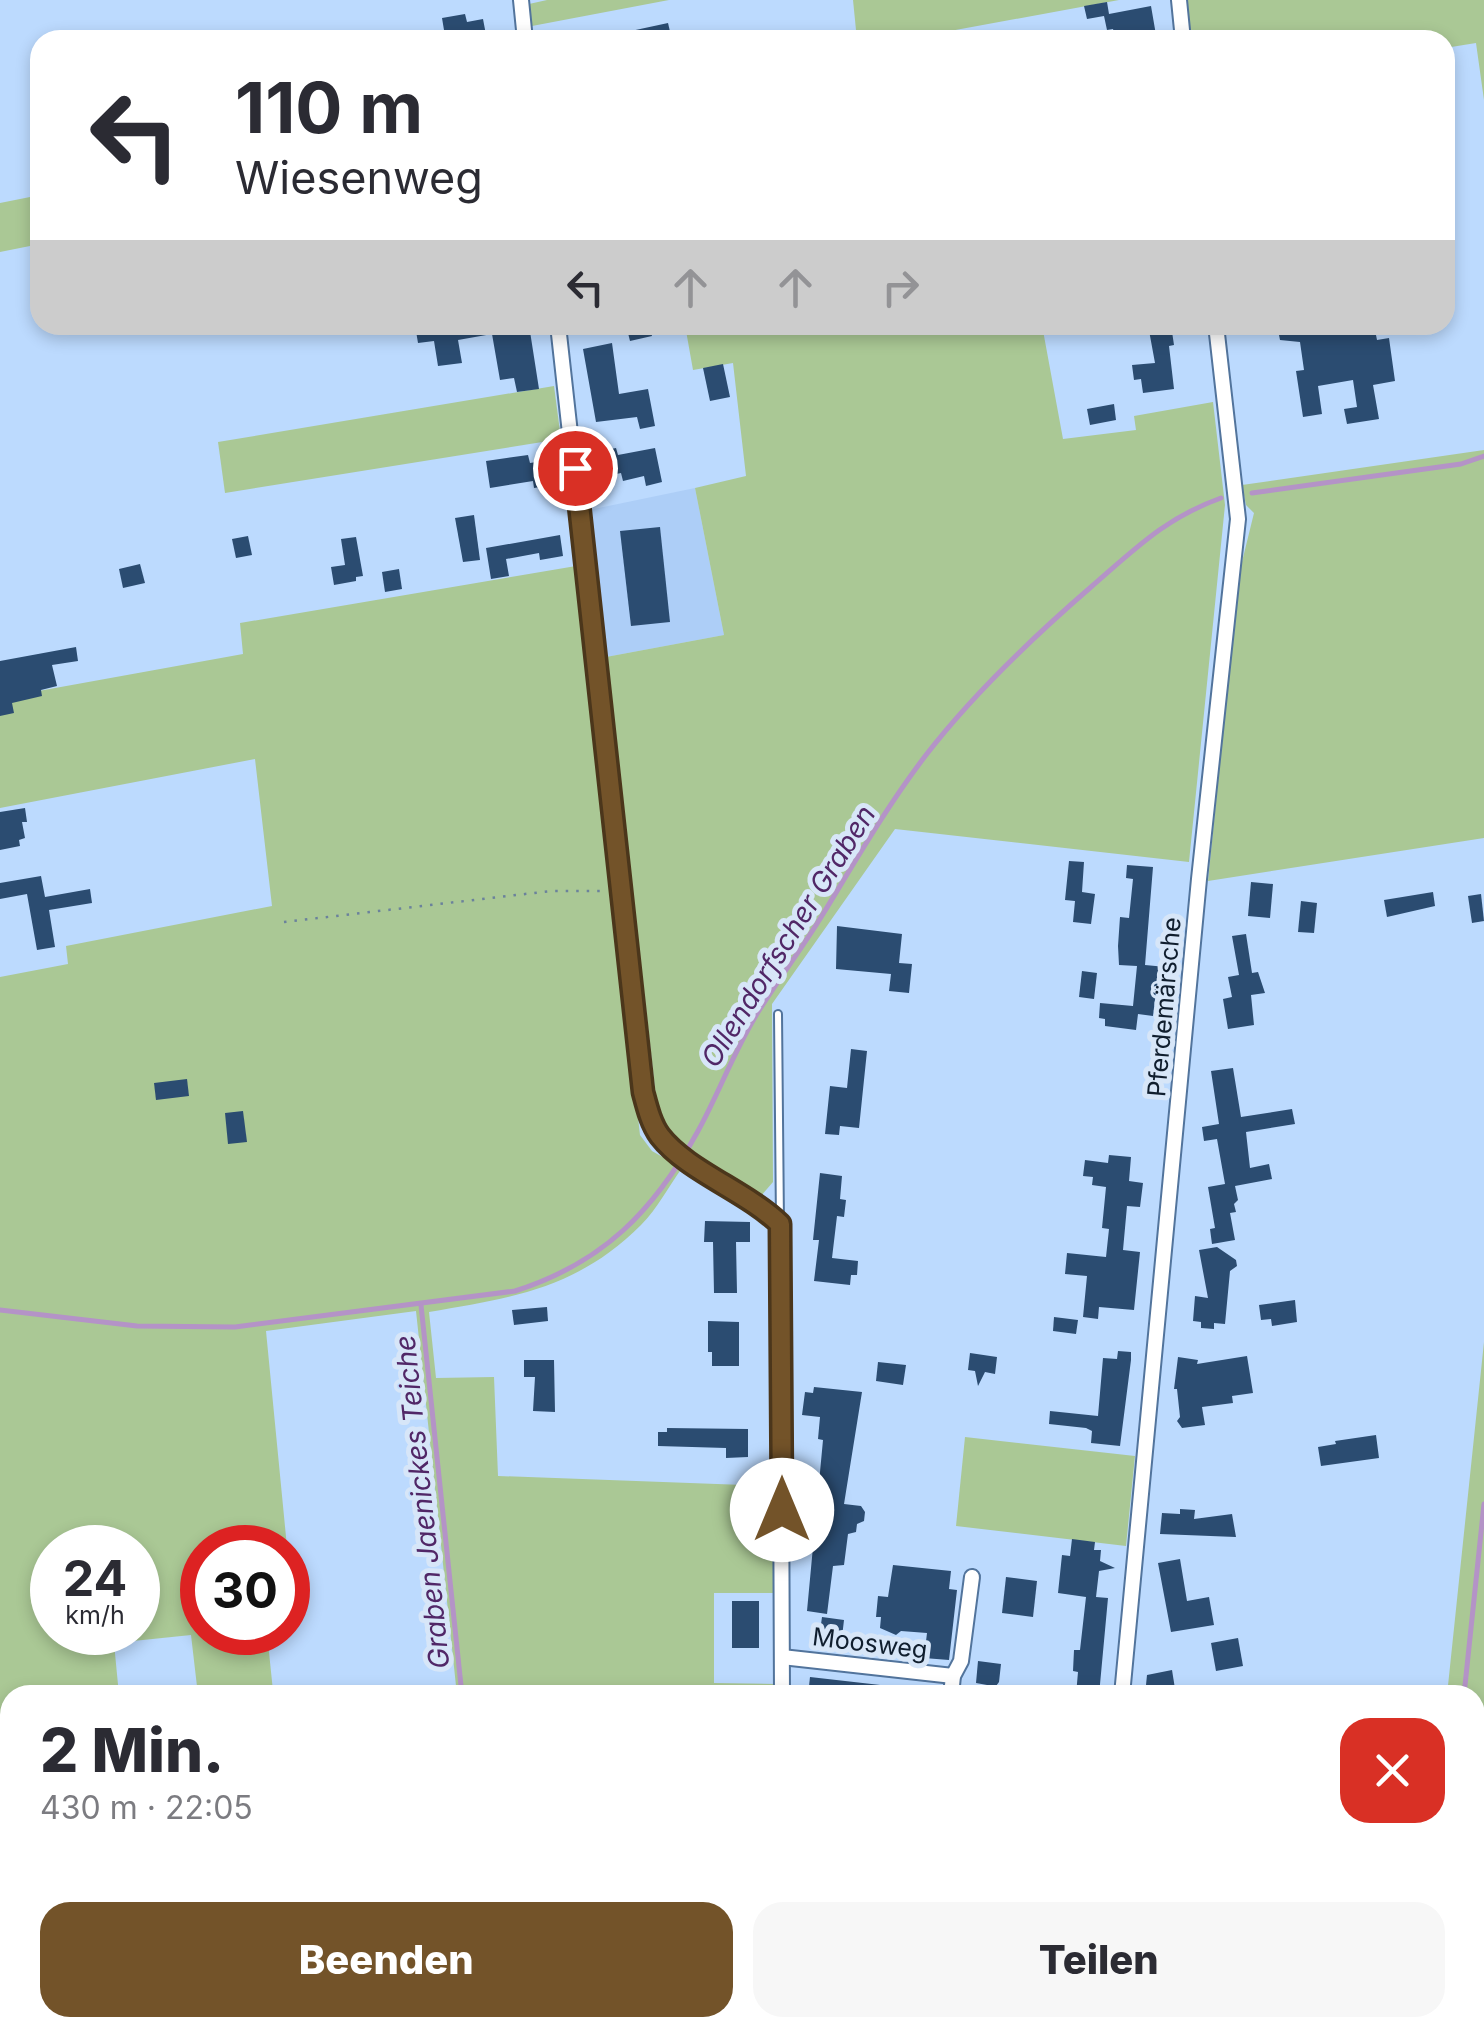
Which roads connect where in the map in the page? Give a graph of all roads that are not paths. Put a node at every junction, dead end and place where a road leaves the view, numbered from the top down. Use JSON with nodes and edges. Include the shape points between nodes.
{"nodes":[{"id":1,"x":520,"y":0,"type":"edge"},
{"id":2,"x":1179,"y":0,"type":"edge"},
{"id":3,"x":524,"y":30,"type":"edge"},
{"id":4,"x":1183,"y":30,"type":"edge"},
{"id":5,"x":559,"y":335,"type":"edge"},
{"id":6,"x":1217,"y":335,"type":"edge"},
{"id":7,"x":778,"y":1014,"type":"dead end"},
{"id":8,"x":780,"y":1224,"type":"junction"},
{"id":9,"x":972,"y":1577,"type":"dead end"},
{"id":10,"x":782,"y":1657,"type":"junction"},
{"id":11,"x":953,"y":1676,"type":"junction"},
{"id":12,"x":782,"y":1685,"type":"edge"},
{"id":13,"x":952,"y":1685,"type":"edge"},
{"id":14,"x":1123,"y":1685,"type":"edge"}],
"edges":[{"from":1,"to":3,"type":"street"},
{"from":2,"to":4,"type":"street"},
{"from":5,"to":8,"type":"street","via":[[643,1092],[657,1133],[671,1148]]},
{"from":6,"to":14,"type":"street","name":"Pferdemärsche","via":[[1238,519]]},
{"from":7,"to":8,"type":"lane"},
{"from":8,"to":10,"type":"street"},
{"from":9,"to":11,"type":"street","name":"Moosweg","via":[[961,1661]]},
{"from":10,"to":11,"type":"street","name":"Moosweg"},
{"from":10,"to":12,"type":"street"},
{"from":11,"to":13,"type":"street","name":"Moosweg"}]}
